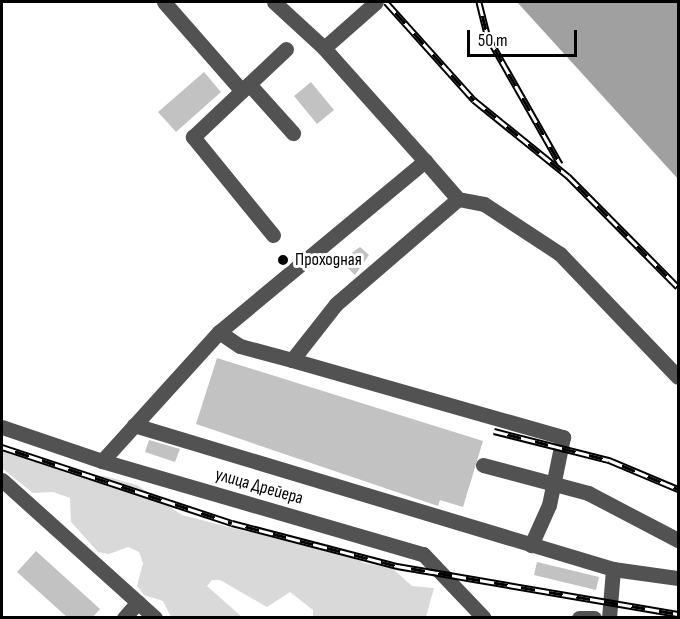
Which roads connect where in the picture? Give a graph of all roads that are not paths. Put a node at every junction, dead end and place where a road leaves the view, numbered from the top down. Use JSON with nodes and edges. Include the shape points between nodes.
{"nodes":[{"id":1,"x":164,"y":2,"type":"edge"},
{"id":2,"x":274,"y":2,"type":"edge"},
{"id":3,"x":376,"y":2,"type":"edge"},
{"id":4,"x":324,"y":48,"type":"junction"},
{"id":5,"x":286,"y":49,"type":"dead end"},
{"id":6,"x":246,"y":87,"type":"junction"},
{"id":7,"x":294,"y":133,"type":"dead end"},
{"id":8,"x":425,"y":160,"type":"junction"},
{"id":9,"x":458,"y":199,"type":"junction"},
{"id":10,"x":273,"y":235,"type":"dead end"},
{"id":11,"x":219,"y":332,"type":"junction"},
{"id":12,"x":292,"y":360,"type":"junction"},
{"id":13,"x":678,"y":376,"type":"edge"},
{"id":14,"x":134,"y":425,"type":"junction"},
{"id":15,"x":2,"y":427,"type":"edge"},
{"id":16,"x":102,"y":461,"type":"junction"},
{"id":17,"x":483,"y":465,"type":"dead end"},
{"id":18,"x":2,"y":480,"type":"edge"},
{"id":19,"x":553,"y":484,"type":"junction"},
{"id":20,"x":678,"y":540,"type":"edge"},
{"id":21,"x":531,"y":545,"type":"junction"},
{"id":22,"x":613,"y":569,"type":"junction"},
{"id":23,"x":678,"y":578,"type":"edge"},
{"id":24,"x":138,"y":602,"type":"junction"},
{"id":25,"x":124,"y":618,"type":"edge"},
{"id":26,"x":154,"y":618,"type":"edge"},
{"id":27,"x":484,"y":618,"type":"edge"},
{"id":28,"x":579,"y":618,"type":"edge"},
{"id":29,"x":594,"y":618,"type":"edge"},
{"id":30,"x":609,"y":618,"type":"edge"}],
"edges":[{"from":1,"to":6,"type":"street"},
{"from":2,"to":4,"type":"street"},
{"from":3,"to":4,"type":"street"},
{"from":4,"to":8,"type":"street"},
{"from":5,"to":6,"type":"street"},
{"from":6,"to":7,"type":"street"},
{"from":6,"to":10,"type":"street","via":[[193,137]]},
{"from":8,"to":9,"type":"street"},
{"from":8,"to":11,"type":"street"},
{"from":9,"to":12,"type":"street","via":[[336,304]]},
{"from":9,"to":13,"type":"street","via":[[484,204],[560,254]]},
{"from":11,"to":12,"type":"street","via":[[240,346]]},
{"from":11,"to":14,"type":"street"},
{"from":12,"to":19,"type":"street","via":[[563,437]]},
{"from":14,"to":16,"type":"street"},
{"from":14,"to":21,"type":"street"},
{"from":15,"to":16,"type":"street","name":"улица Дрейера"},
{"from":16,"to":27,"type":"street","name":"улица Дрейера","via":[[423,554]]},
{"from":17,"to":19,"type":"street"},
{"from":18,"to":24,"type":"street"},
{"from":19,"to":20,"type":"street","via":[[588,493]]},
{"from":19,"to":21,"type":"street"},
{"from":21,"to":22,"type":"street"},
{"from":22,"to":23,"type":"street"},
{"from":22,"to":30,"type":"street"},
{"from":24,"to":25,"type":"street"},
{"from":24,"to":26,"type":"street"},
{"from":28,"to":29,"type":"street"}]}
